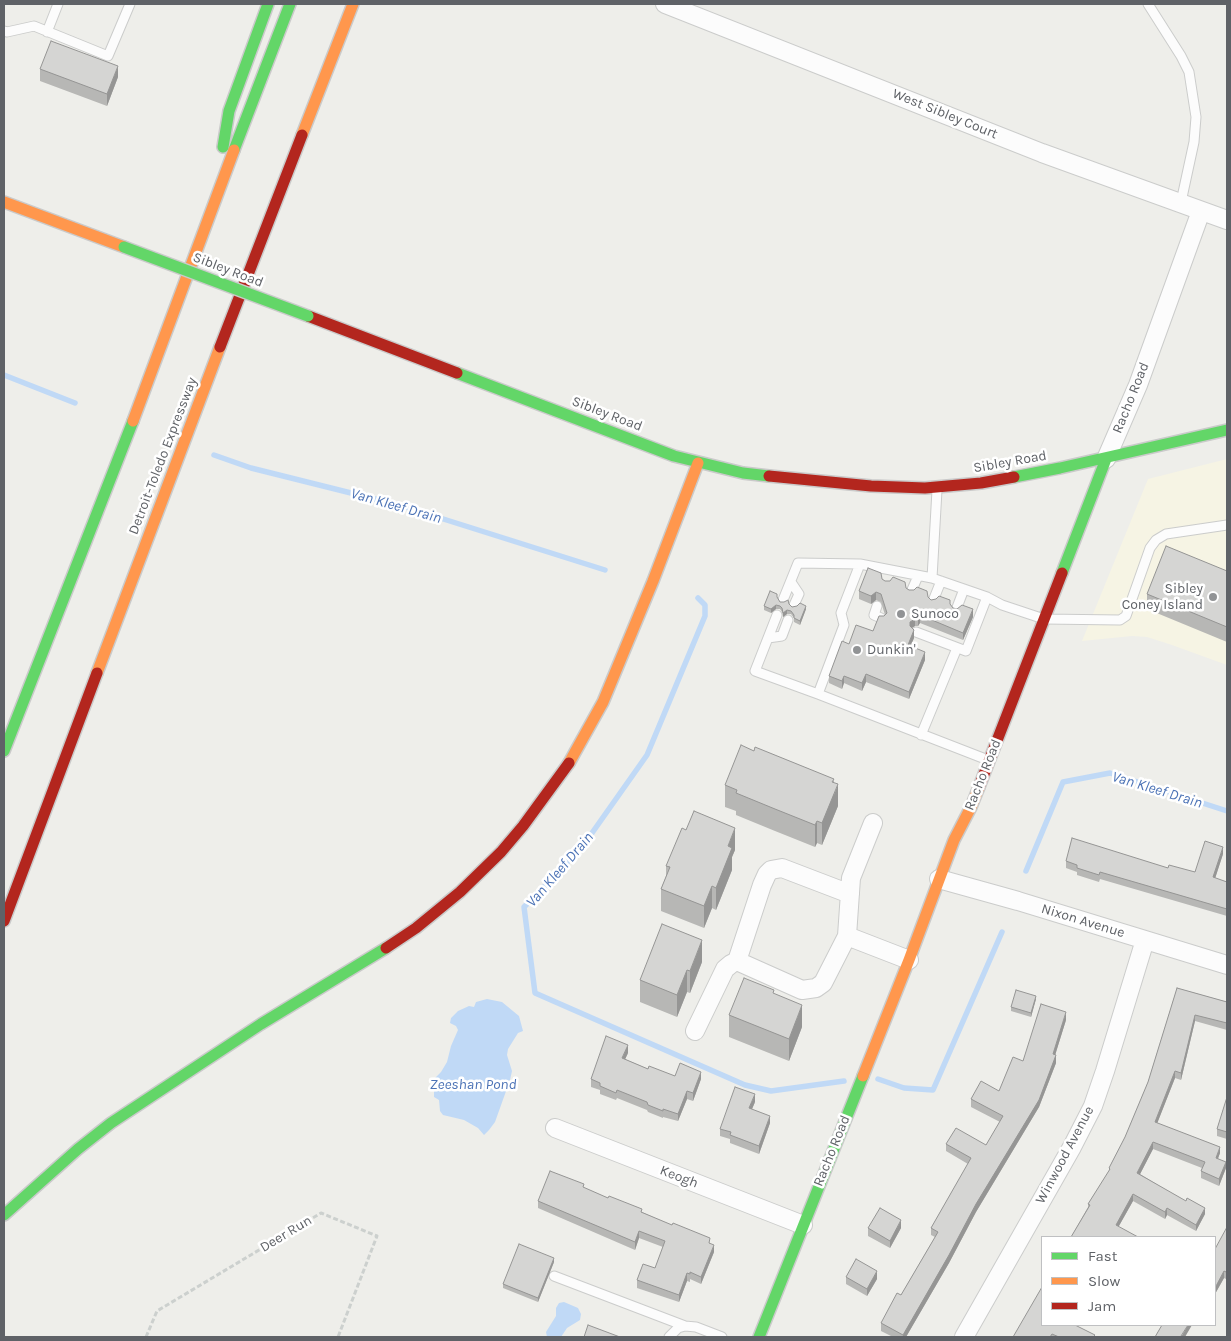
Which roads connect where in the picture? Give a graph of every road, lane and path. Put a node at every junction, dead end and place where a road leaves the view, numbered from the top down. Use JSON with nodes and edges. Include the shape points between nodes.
{"nodes":[{"id":1,"x":58,"y":4,"type":"edge"},
{"id":2,"x":130,"y":4,"type":"edge"},
{"id":3,"x":268,"y":4,"type":"edge"},
{"id":4,"x":290,"y":4,"type":"edge"},
{"id":5,"x":353,"y":4,"type":"edge"},
{"id":6,"x":665,"y":4,"type":"edge"},
{"id":7,"x":1148,"y":4,"type":"edge"},
{"id":8,"x":4,"y":31,"type":"edge"},
{"id":9,"x":47,"y":32,"type":"junction"},
{"id":10,"x":4,"y":202,"type":"edge"},
{"id":11,"x":1181,"y":202,"type":"junction"},
{"id":12,"x":214,"y":204,"type":"junction"},
{"id":13,"x":1201,"y":211,"type":"junction"},
{"id":14,"x":1227,"y":220,"type":"edge"},
{"id":15,"x":1227,"y":430,"type":"edge"},
{"id":16,"x":1106,"y":458,"type":"junction"},
{"id":17,"x":698,"y":463,"type":"junction"},
{"id":18,"x":937,"y":487,"type":"junction"},
{"id":19,"x":1227,"y":525,"type":"edge"},
{"id":20,"x":860,"y":564,"type":"junction"},
{"id":21,"x":918,"y":576,"type":"junction"},
{"id":22,"x":932,"y":578,"type":"junction"},
{"id":23,"x":941,"y":581,"type":"junction"},
{"id":24,"x":791,"y":582,"type":"junction"},
{"id":25,"x":964,"y":589,"type":"junction"},
{"id":26,"x":911,"y":592,"type":"edge"},
{"id":27,"x":987,"y":597,"type":"junction"},
{"id":28,"x":783,"y":600,"type":"edge"},
{"id":29,"x":933,"y":601,"type":"edge"},
{"id":30,"x":794,"y":605,"type":"edge"},
{"id":31,"x":877,"y":606,"type":"dead end"},
{"id":32,"x":956,"y":610,"type":"edge"},
{"id":33,"x":777,"y":615,"type":"dead end"},
{"id":34,"x":881,"y":618,"type":"edge"},
{"id":35,"x":1044,"y":618,"type":"junction"},
{"id":36,"x":788,"y":620,"type":"dead end"},
{"id":37,"x":924,"y":625,"type":"edge"},
{"id":38,"x":768,"y":638,"type":"junction"},
{"id":39,"x":957,"y":648,"type":"junction"},
{"id":40,"x":818,"y":694,"type":"junction"},
{"id":41,"x":921,"y":735,"type":"junction"},
{"id":42,"x":4,"y":751,"type":"edge"},
{"id":43,"x":988,"y":760,"type":"junction"},
{"id":44,"x":873,"y":823,"type":"dead end"},
{"id":45,"x":939,"y":879,"type":"junction"},
{"id":46,"x":850,"y":894,"type":"junction"},
{"id":47,"x":4,"y":920,"type":"edge"},
{"id":48,"x":847,"y":936,"type":"junction"},
{"id":49,"x":1145,"y":940,"type":"junction"},
{"id":50,"x":737,"y":960,"type":"junction"},
{"id":51,"x":909,"y":960,"type":"junction"},
{"id":52,"x":1227,"y":965,"type":"edge"},
{"id":53,"x":695,"y":1030,"type":"dead end"},
{"id":54,"x":555,"y":1128,"type":"dead end"},
{"id":55,"x":4,"y":1215,"type":"edge"},
{"id":56,"x":803,"y":1225,"type":"junction"},
{"id":57,"x":554,"y":1276,"type":"dead end"},
{"id":58,"x":685,"y":1326,"type":"junction"},
{"id":59,"x":146,"y":1337,"type":"edge"},
{"id":60,"x":338,"y":1337,"type":"edge"},
{"id":61,"x":669,"y":1337,"type":"edge"},
{"id":62,"x":722,"y":1337,"type":"edge"},
{"id":63,"x":759,"y":1337,"type":"edge"},
{"id":64,"x":964,"y":1337,"type":"edge"}],
"edges":[{"from":1,"to":9,"type":"lane"},
{"from":2,"to":9,"type":"lane","via":[[108,56]]},
{"from":3,"to":12,"type":"main road","via":[[229,111]]},
{"from":4,"to":12,"type":"main road"},
{"from":5,"to":47,"type":"main road","name":"Detroit-Toledo Expressway"},
{"from":6,"to":11,"type":"street","name":"West Sibley Court","via":[[1042,153]]},
{"from":7,"to":11,"type":"lane","via":[[1189,72],[1196,117]]},
{"from":8,"to":9,"type":"lane","via":[[34,26]]},
{"from":10,"to":17,"type":"main road","name":"Sibley Road","bridge":true},
{"from":11,"to":13,"type":"street","name":"West Sibley Court"},
{"from":12,"to":42,"type":"main road","via":[[129,433]]},
{"from":13,"to":14,"type":"street","name":"West Sibley Court"},
{"from":13,"to":16,"type":"street","name":"Racho Road","via":[[1138,385]]},
{"from":15,"to":16,"type":"main road","name":"Sibley Road"},
{"from":16,"to":18,"type":"main road","name":"Sibley Road","via":[[981,483]]},
{"from":16,"to":35,"type":"main road","name":"Racho Road"},
{"from":17,"to":18,"type":"main road","name":"Sibley Road","via":[[743,473],[812,481]]},
{"from":17,"to":55,"type":"main road","via":[[603,702],[564,771],[501,852],[416,928],[261,1024],[111,1123]]},
{"from":18,"to":22,"type":"lane"},
{"from":19,"to":35,"type":"lane","via":[[1166,534],[1156,540],[1150,548],[1126,616],[1120,620]]},
{"from":20,"to":21,"type":"lane","via":[[891,573]]},
{"from":20,"to":24,"type":"lane","via":[[798,563]]},
{"from":20,"to":40,"type":"lane","via":[[841,613],[844,625]]},
{"from":21,"to":22,"type":"lane"},
{"from":21,"to":26,"type":"lane"},
{"from":22,"to":23,"type":"lane"},
{"from":23,"to":25,"type":"lane"},
{"from":23,"to":29,"type":"lane"},
{"from":24,"to":28,"type":"lane"},
{"from":24,"to":30,"type":"lane","via":[[799,594]]},
{"from":25,"to":27,"type":"lane"},
{"from":25,"to":32,"type":"lane"},
{"from":27,"to":35,"type":"lane","via":[[1002,606]]},
{"from":27,"to":39,"type":"lane","via":[[966,651]]},
{"from":31,"to":34,"type":"lane","via":[[874,615]]},
{"from":33,"to":38,"type":"lane"},
{"from":35,"to":43,"type":"main road","name":"Racho Road"},
{"from":36,"to":38,"type":"lane","via":[[782,636]]},
{"from":37,"to":39,"type":"lane","via":[[918,633],[944,638]]},
{"from":38,"to":40,"type":"lane","via":[[755,671]]},
{"from":39,"to":41,"type":"lane"},
{"from":40,"to":41,"type":"lane"},
{"from":41,"to":43,"type":"lane"},
{"from":43,"to":45,"type":"main road","name":"Racho Road"},
{"from":44,"to":46,"type":"street","via":[[851,878]]},
{"from":45,"to":49,"type":"street","name":"Nixon Avenue"},
{"from":45,"to":51,"type":"main road","name":"Racho Road"},
{"from":46,"to":48,"type":"street"},
{"from":46,"to":50,"type":"street","via":[[782,868],[771,870],[762,885]]},
{"from":48,"to":50,"type":"street","via":[[823,983],[816,988],[802,990]]},
{"from":48,"to":51,"type":"street"},
{"from":49,"to":52,"type":"street","name":"Nixon Avenue"},
{"from":49,"to":64,"type":"street","name":"Winwood Avenue","via":[[1092,1106]]},
{"from":50,"to":53,"type":"street","via":[[725,969]]},
{"from":51,"to":56,"type":"main road","name":"Racho Road"},
{"from":54,"to":56,"type":"street","name":"Keogh"},
{"from":56,"to":63,"type":"main road","name":"Racho Road"},
{"from":57,"to":58,"type":"lane"},
{"from":58,"to":61,"type":"lane"},
{"from":58,"to":62,"type":"lane"},
{"from":59,"to":60,"type":"path","name":"Deer Run","via":[[157,1311],[321,1213],[377,1236]]}]}
